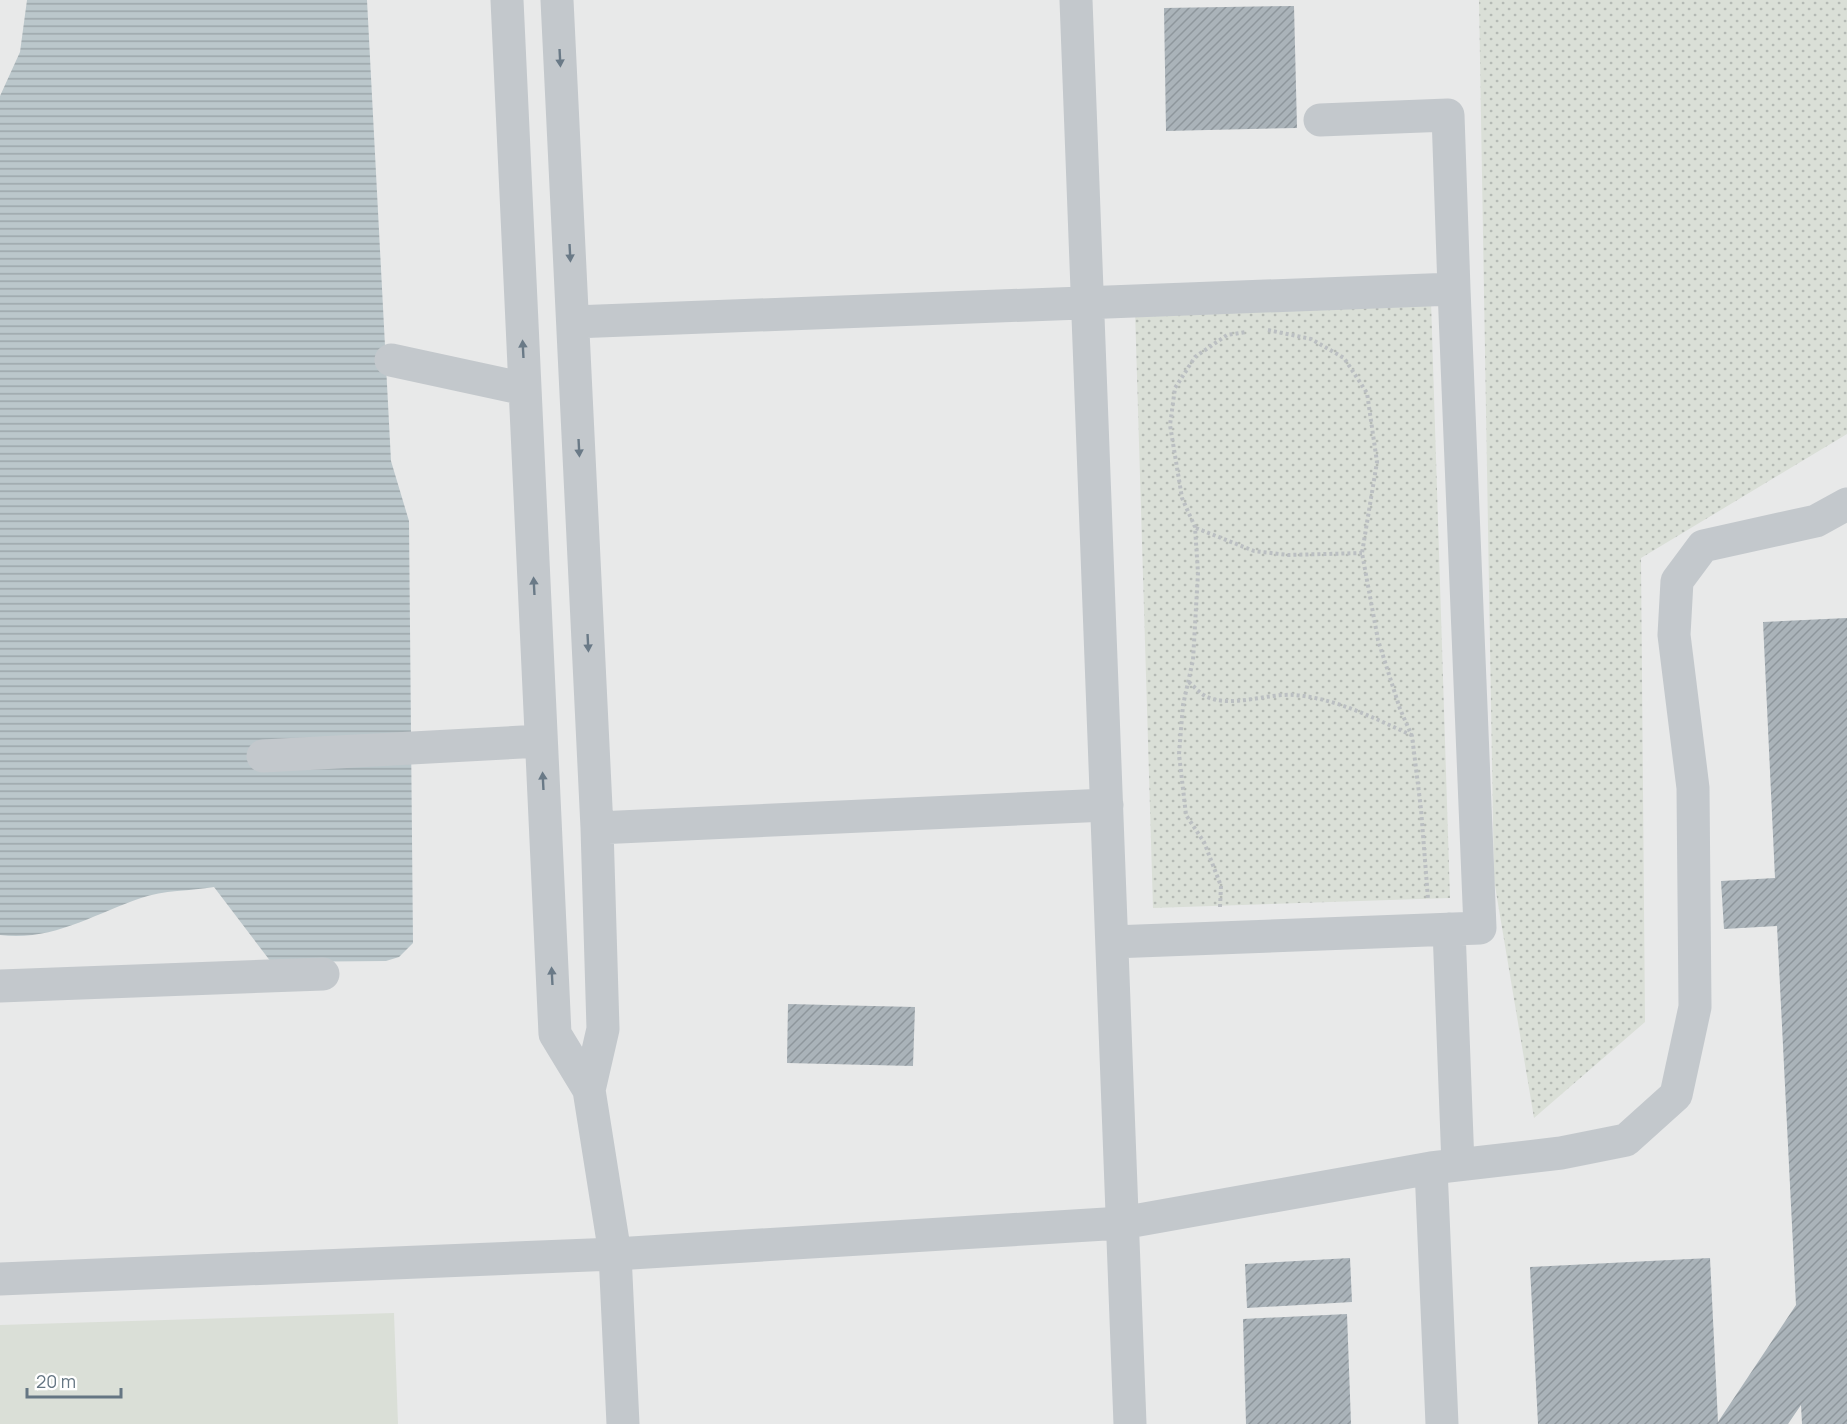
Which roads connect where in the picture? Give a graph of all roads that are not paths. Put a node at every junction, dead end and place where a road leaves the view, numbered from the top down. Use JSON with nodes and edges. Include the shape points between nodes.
{"nodes":[{"id":1,"x":507,"y":0,"type":"edge"},
{"id":2,"x":557,"y":0,"type":"edge"},
{"id":3,"x":1076,"y":0,"type":"edge"},
{"id":4,"x":1320,"y":120,"type":"dead end"},
{"id":5,"x":1454,"y":289,"type":"junction"},
{"id":6,"x":1088,"y":304,"type":"junction"},
{"id":7,"x":573,"y":322,"type":"junction"},
{"id":8,"x":391,"y":360,"type":"dead end"},
{"id":9,"x":525,"y":389,"type":"junction"},
{"id":10,"x":1847,"y":504,"type":"edge"},
{"id":11,"x":541,"y":741,"type":"junction"},
{"id":12,"x":263,"y":756,"type":"dead end"},
{"id":13,"x":1107,"y":805,"type":"junction"},
{"id":14,"x":597,"y":828,"type":"junction"},
{"id":15,"x":1439,"y":929,"type":"junction"},
{"id":16,"x":1112,"y":942,"type":"junction"},
{"id":17,"x":323,"y":974,"type":"dead end"},
{"id":18,"x":0,"y":986,"type":"edge"},
{"id":19,"x":589,"y":1090,"type":"junction"},
{"id":20,"x":1445,"y":1167,"type":"junction"},
{"id":21,"x":1122,"y":1223,"type":"junction"},
{"id":22,"x":615,"y":1254,"type":"junction"},
{"id":23,"x":0,"y":1280,"type":"edge"},
{"id":24,"x":623,"y":1424,"type":"edge"},
{"id":25,"x":1130,"y":1424,"type":"edge"},
{"id":26,"x":1442,"y":1424,"type":"edge"}],
"edges":[{"from":9,"to":1,"type":"lane","one_way":true},
{"from":2,"to":7,"type":"lane","one_way":true},
{"from":3,"to":6,"type":"lane"},
{"from":4,"to":5,"type":"lane","via":[[1448,115]]},
{"from":5,"to":6,"type":"lane"},
{"from":5,"to":15,"type":"lane","via":[[1480,928]]},
{"from":6,"to":7,"type":"lane"},
{"from":6,"to":13,"type":"lane"},
{"from":7,"to":14,"type":"lane","one_way":true},
{"from":8,"to":9,"type":"lane"},
{"from":11,"to":9,"type":"lane","one_way":true},
{"from":10,"to":20,"type":"lane","via":[[1816,521],[1703,546],[1677,581],[1674,635],[1693,788],[1695,1006],[1676,1095],[1626,1140],[1561,1153]]},
{"from":11,"to":12,"type":"lane"},
{"from":19,"to":11,"type":"lane","one_way":true,"via":[[555,1034]]},
{"from":13,"to":14,"type":"lane"},
{"from":13,"to":16,"type":"lane"},
{"from":14,"to":19,"type":"lane","via":[[603,1029]]},
{"from":15,"to":16,"type":"lane"},
{"from":15,"to":20,"type":"lane"},
{"from":16,"to":21,"type":"lane"},
{"from":17,"to":18,"type":"lane"},
{"from":19,"to":22,"type":"lane"},
{"from":20,"to":21,"type":"lane"},
{"from":20,"to":26,"type":"lane"},
{"from":21,"to":22,"type":"lane"},
{"from":21,"to":25,"type":"lane"},
{"from":22,"to":23,"type":"lane"},
{"from":22,"to":24,"type":"lane"}]}
